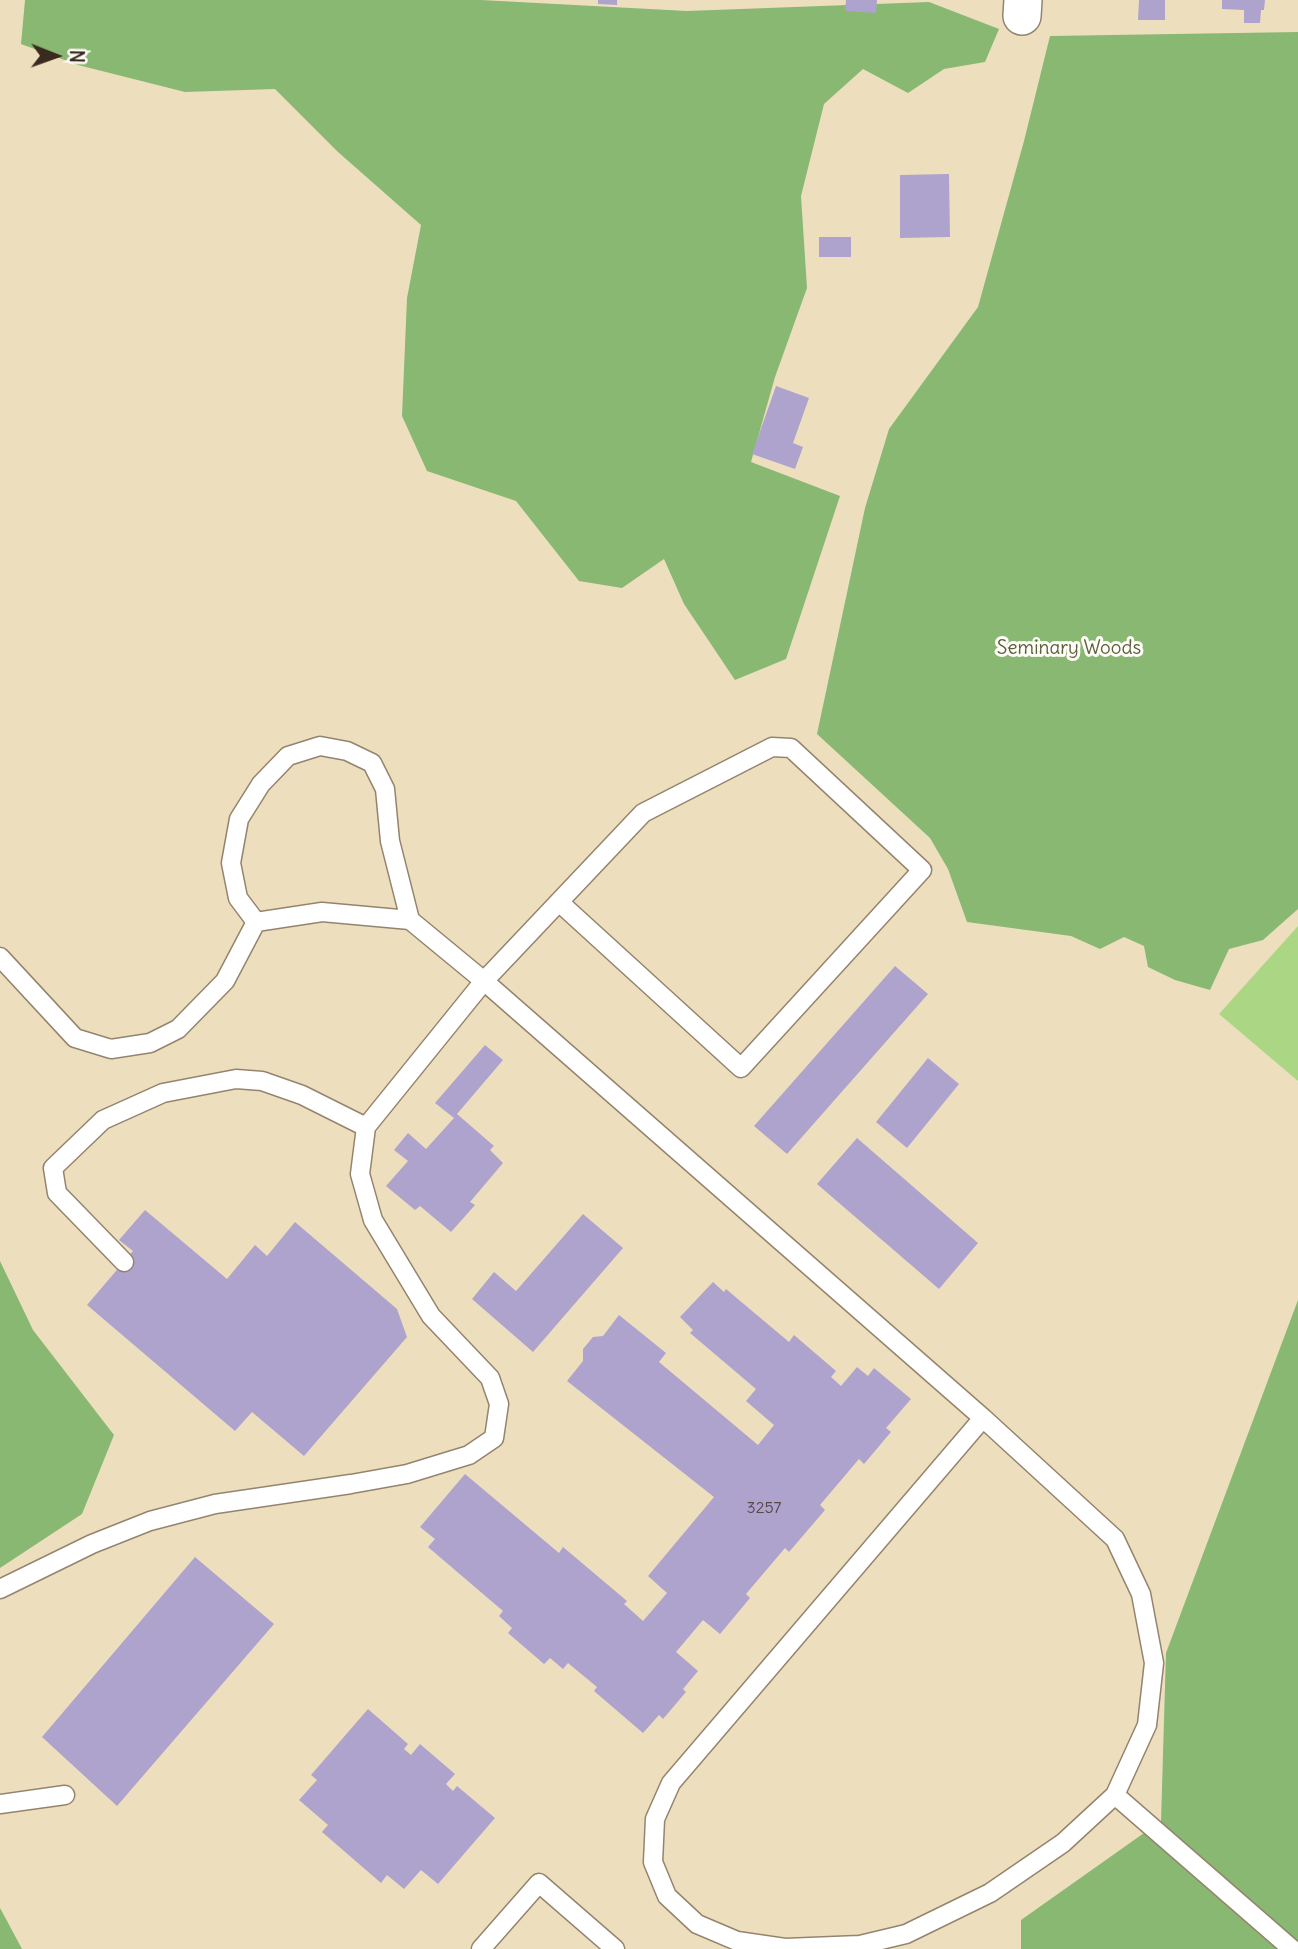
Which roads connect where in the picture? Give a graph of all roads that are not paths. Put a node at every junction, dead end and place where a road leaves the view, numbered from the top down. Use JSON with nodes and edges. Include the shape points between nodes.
{"nodes":[{"id":1,"x":559,"y":902,"type":"junction"},
{"id":2,"x":410,"y":920,"type":"junction"},
{"id":3,"x":256,"y":922,"type":"junction"},
{"id":4,"x":0,"y":957,"type":"edge"},
{"id":5,"x":484,"y":981,"type":"junction"},
{"id":6,"x":366,"y":1127,"type":"junction"},
{"id":7,"x":124,"y":1262,"type":"dead end"},
{"id":8,"x":983,"y":1418,"type":"junction"},
{"id":9,"x":0,"y":1589,"type":"edge"},
{"id":10,"x":65,"y":1795,"type":"dead end"},
{"id":11,"x":1115,"y":1795,"type":"junction"},
{"id":12,"x":0,"y":1804,"type":"edge"},
{"id":13,"x":856,"y":1947,"type":"edge"},
{"id":14,"x":481,"y":1949,"type":"edge"},
{"id":15,"x":615,"y":1949,"type":"edge"},
{"id":16,"x":1292,"y":1949,"type":"edge"}],
"edges":[{"from":1,"to":1,"type":"lane","via":[[643,813],[772,747],[791,748],[922,870],[741,1068]]},
{"from":1,"to":5,"type":"lane"},
{"from":2,"to":3,"type":"lane","via":[[322,912]]},
{"from":2,"to":3,"type":"lane","via":[[390,841],[385,789],[372,763],[347,751],[320,746],[288,755],[261,784],[239,820],[231,863],[238,898]]},
{"from":2,"to":5,"type":"lane"},
{"from":3,"to":4,"type":"lane","via":[[225,981],[177,1029],[150,1044],[111,1049],[75,1038]]},
{"from":5,"to":6,"type":"lane"},
{"from":5,"to":8,"type":"lane"},
{"from":6,"to":7,"type":"lane","via":[[302,1095],[262,1081],[236,1079],[163,1093],[103,1119],[53,1168],[57,1193]]},
{"from":6,"to":9,"type":"lane","via":[[360,1174],[373,1220],[430,1316],[490,1378],[499,1404],[494,1438],[469,1455],[407,1474],[215,1504],[150,1521]]},
{"from":8,"to":11,"type":"lane","via":[[1115,1539],[1141,1594],[1154,1663],[1147,1725]]},
{"from":8,"to":13,"type":"lane","via":[[671,1783],[655,1819],[653,1862],[667,1896],[697,1924],[737,1941],[785,1948]]},
{"from":10,"to":12,"type":"lane"},
{"from":11,"to":13,"type":"lane","via":[[1063,1843],[990,1893],[906,1934]]},
{"from":11,"to":16,"type":"lane"},
{"from":14,"to":15,"type":"lane","via":[[539,1883]]}]}
